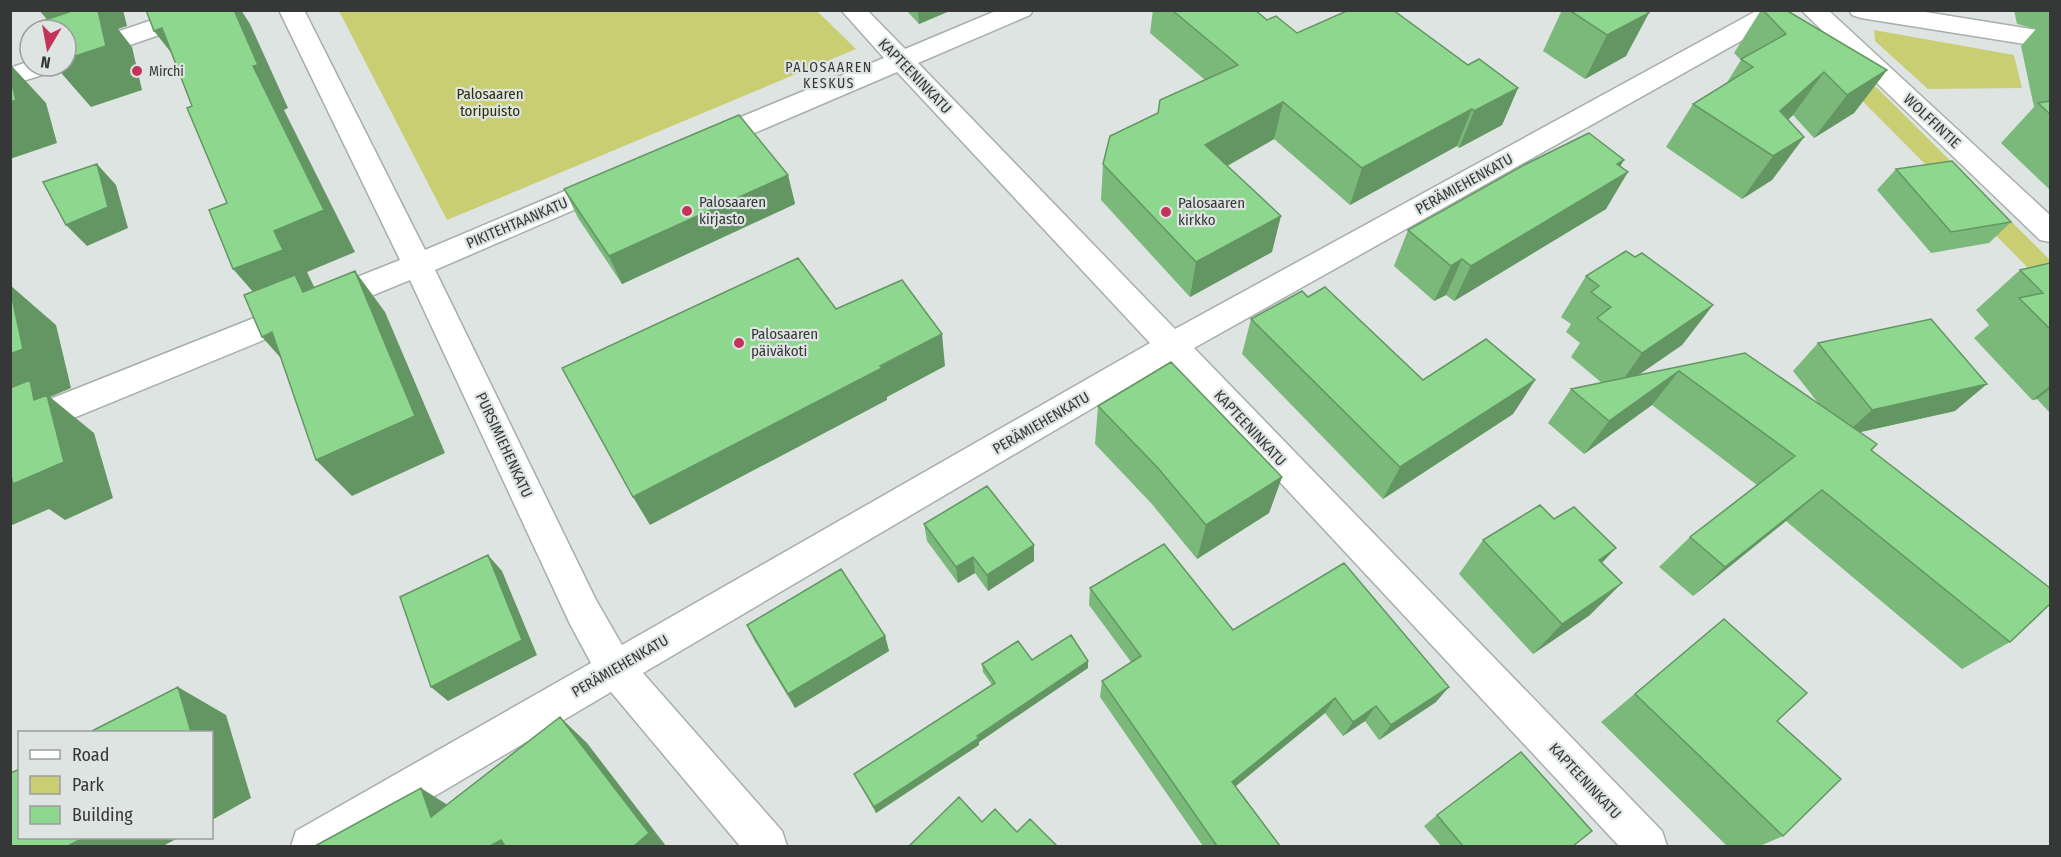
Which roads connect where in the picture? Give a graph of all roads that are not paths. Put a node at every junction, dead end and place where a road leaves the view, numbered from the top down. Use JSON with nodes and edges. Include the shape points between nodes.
{"nodes":[{"id":1,"x":208,"y":10,"type":"edge"},
{"id":2,"x":291,"y":10,"type":"edge"},
{"id":3,"x":853,"y":10,"type":"edge"},
{"id":4,"x":1021,"y":10,"type":"edge"},
{"id":5,"x":1778,"y":10,"type":"edge"},
{"id":6,"x":1814,"y":10,"type":"edge"},
{"id":7,"x":1861,"y":10,"type":"edge"},
{"id":8,"x":2050,"y":40,"type":"edge"},
{"id":9,"x":78,"y":54,"type":"edge"},
{"id":10,"x":901,"y":60,"type":"junction"},
{"id":11,"x":684,"y":152,"type":"edge"},
{"id":12,"x":629,"y":175,"type":"edge"},
{"id":13,"x":2050,"y":232,"type":"edge"},
{"id":14,"x":418,"y":265,"type":"junction"},
{"id":15,"x":1173,"y":346,"type":"junction"},
{"id":16,"x":10,"y":430,"type":"edge"},
{"id":17,"x":615,"y":669,"type":"junction"},
{"id":18,"x":311,"y":846,"type":"edge"},
{"id":19,"x":767,"y":846,"type":"edge"},
{"id":20,"x":1647,"y":846,"type":"edge"}],
"edges":[{"from":1,"to":9,"type":"street"},
{"from":2,"to":14,"type":"street","name":"PURSIMIEHENKATU"},
{"from":3,"to":10,"type":"street","name":"KAPTEENINKATU"},
{"from":4,"to":10,"type":"street"},
{"from":5,"to":15,"type":"street","name":"PERÄMIEHENKATU"},
{"from":6,"to":13,"type":"street","name":"WOLFFINTIE"},
{"from":7,"to":8,"type":"street"},
{"from":10,"to":11,"type":"street"},
{"from":10,"to":15,"type":"street","name":"KAPTEENINKATU"},
{"from":12,"to":14,"type":"street","name":"PIKITEHTAANKATU"},
{"from":14,"to":16,"type":"street","name":"PIKITEHTAANKATU"},
{"from":14,"to":17,"type":"street","name":"PURSIMIEHENKATU","via":[[583,612]]},
{"from":15,"to":17,"type":"street","name":"PERÄMIEHENKATU"},
{"from":15,"to":20,"type":"street","name":"KAPTEENINKATU"},
{"from":17,"to":18,"type":"street","name":"PERÄMIEHENKATU"},
{"from":17,"to":19,"type":"street","name":"PURSIMIEHENKATU"}]}
